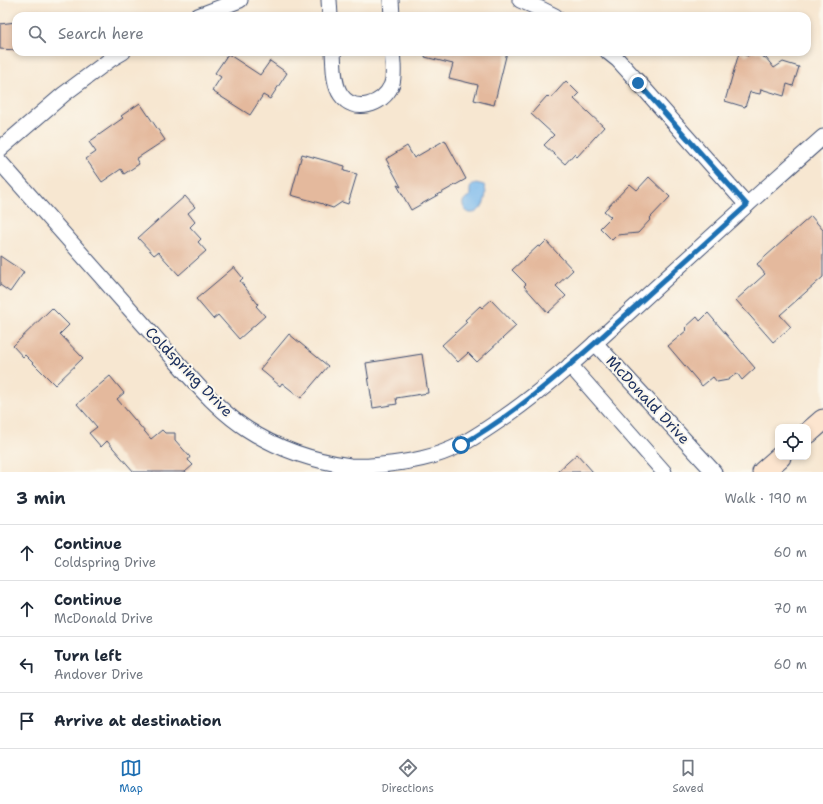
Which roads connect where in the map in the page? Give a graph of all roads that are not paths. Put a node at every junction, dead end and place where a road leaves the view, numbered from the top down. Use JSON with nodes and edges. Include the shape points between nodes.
{"nodes":[{"id":1,"x":240,"y":0,"type":"edge"},
{"id":2,"x":329,"y":0,"type":"edge"},
{"id":3,"x":391,"y":0,"type":"edge"},
{"id":4,"x":520,"y":0,"type":"edge"},
{"id":5,"x":208,"y":12,"type":"edge"},
{"id":6,"x":330,"y":12,"type":"edge"},
{"id":7,"x":392,"y":12,"type":"edge"},
{"id":8,"x":546,"y":12,"type":"edge"},
{"id":9,"x":116,"y":56,"type":"edge"},
{"id":10,"x":333,"y":56,"type":"edge"},
{"id":11,"x":392,"y":56,"type":"edge"},
{"id":12,"x":613,"y":56,"type":"edge"},
{"id":13,"x":823,"y":137,"type":"edge"},
{"id":14,"x":0,"y":149,"type":"edge"},
{"id":15,"x":0,"y":162,"type":"edge"},
{"id":16,"x":747,"y":205,"type":"junction"},
{"id":17,"x":595,"y":343,"type":"junction"},
{"id":18,"x":570,"y":365,"type":"junction"},
{"id":19,"x":823,"y":420,"type":"edge"},
{"id":20,"x":811,"y":430,"type":"edge"},
{"id":21,"x":777,"y":460,"type":"edge"},
{"id":22,"x":325,"y":467,"type":"edge"},
{"id":23,"x":382,"y":468,"type":"edge"},
{"id":24,"x":664,"y":472,"type":"edge"},
{"id":25,"x":714,"y":472,"type":"edge"},
{"id":26,"x":763,"y":472,"type":"edge"}],
"edges":[{"from":1,"to":5,"type":"street"},
{"from":2,"to":6,"type":"street"},
{"from":3,"to":7,"type":"street"},
{"from":4,"to":8,"type":"street"},
{"from":9,"to":14,"type":"street","via":[[64,94]]},
{"from":10,"to":11,"type":"street","via":[[337,86],[341,95],[356,105],[368,106],[386,95],[392,85]]},
{"from":12,"to":16,"type":"street"},
{"from":13,"to":16,"type":"street","name":"McDonald Drive"},
{"from":15,"to":22,"type":"street","name":"Coldspring Drive","via":[[207,395],[225,412],[247,429]]},
{"from":16,"to":17,"type":"street","name":"McDonald Drive"},
{"from":17,"to":18,"type":"street","name":"Coldspring Drive"},
{"from":17,"to":25,"type":"street","name":"McDonald Drive"},
{"from":18,"to":23,"type":"street","name":"Coldspring Drive","via":[[527,401],[461,445],[442,454]]},
{"from":18,"to":24,"type":"street"},
{"from":19,"to":20,"type":"main road"},
{"from":21,"to":26,"type":"main road"},
{"from":22,"to":23,"type":"street","name":"Coldspring Drive"}]}
